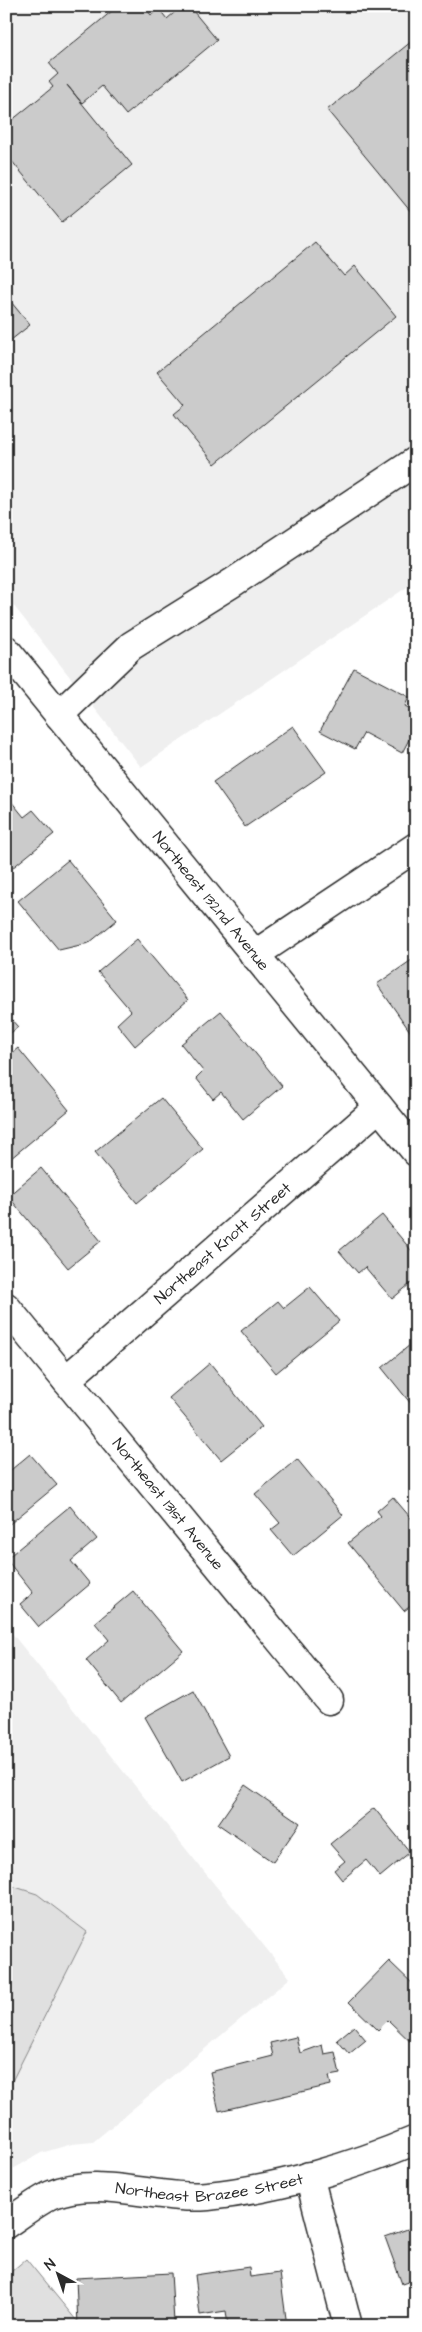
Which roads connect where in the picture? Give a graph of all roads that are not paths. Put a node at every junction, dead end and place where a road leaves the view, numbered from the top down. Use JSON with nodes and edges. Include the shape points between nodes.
{"nodes":[{"id":1,"x":416,"y":461,"type":"edge"},
{"id":2,"x":6,"y":650,"type":"edge"},
{"id":3,"x":59,"y":714,"type":"junction"},
{"id":4,"x":416,"y":847,"type":"edge"},
{"id":5,"x":254,"y":955,"type":"junction"},
{"id":6,"x":379,"y":1107,"type":"junction"},
{"id":7,"x":416,"y":1152,"type":"edge"},
{"id":8,"x":6,"y":1307,"type":"edge"},
{"id":9,"x":66,"y":1380,"type":"junction"},
{"id":10,"x":329,"y":1700,"type":"dead end"},
{"id":11,"x":416,"y":2140,"type":"edge"},
{"id":12,"x":309,"y":2176,"type":"junction"},
{"id":13,"x":6,"y":2224,"type":"edge"},
{"id":14,"x":348,"y":2326,"type":"edge"}],
"edges":[{"from":1,"to":3,"type":"street","via":[[131,646]]},
{"from":2,"to":3,"type":"street","name":"Northeast 132nd Avenue"},
{"from":3,"to":5,"type":"street","name":"Northeast 132nd Avenue"},
{"from":4,"to":5,"type":"street"},
{"from":5,"to":6,"type":"street","name":"Northeast 132nd Avenue"},
{"from":6,"to":7,"type":"street","name":"Northeast 132nd Avenue"},
{"from":6,"to":9,"type":"street","name":"Northeast Knott Street"},
{"from":8,"to":9,"type":"street","name":"Northeast 131st Avenue"},
{"from":9,"to":10,"type":"street","name":"Northeast 131st Avenue"},
{"from":11,"to":12,"type":"street","name":"Northeast Brazee Street"},
{"from":12,"to":13,"type":"street","name":"Northeast Brazee Street","via":[[243,2192],[205,2196],[89,2186],[52,2194]]},
{"from":12,"to":14,"type":"street"}]}
